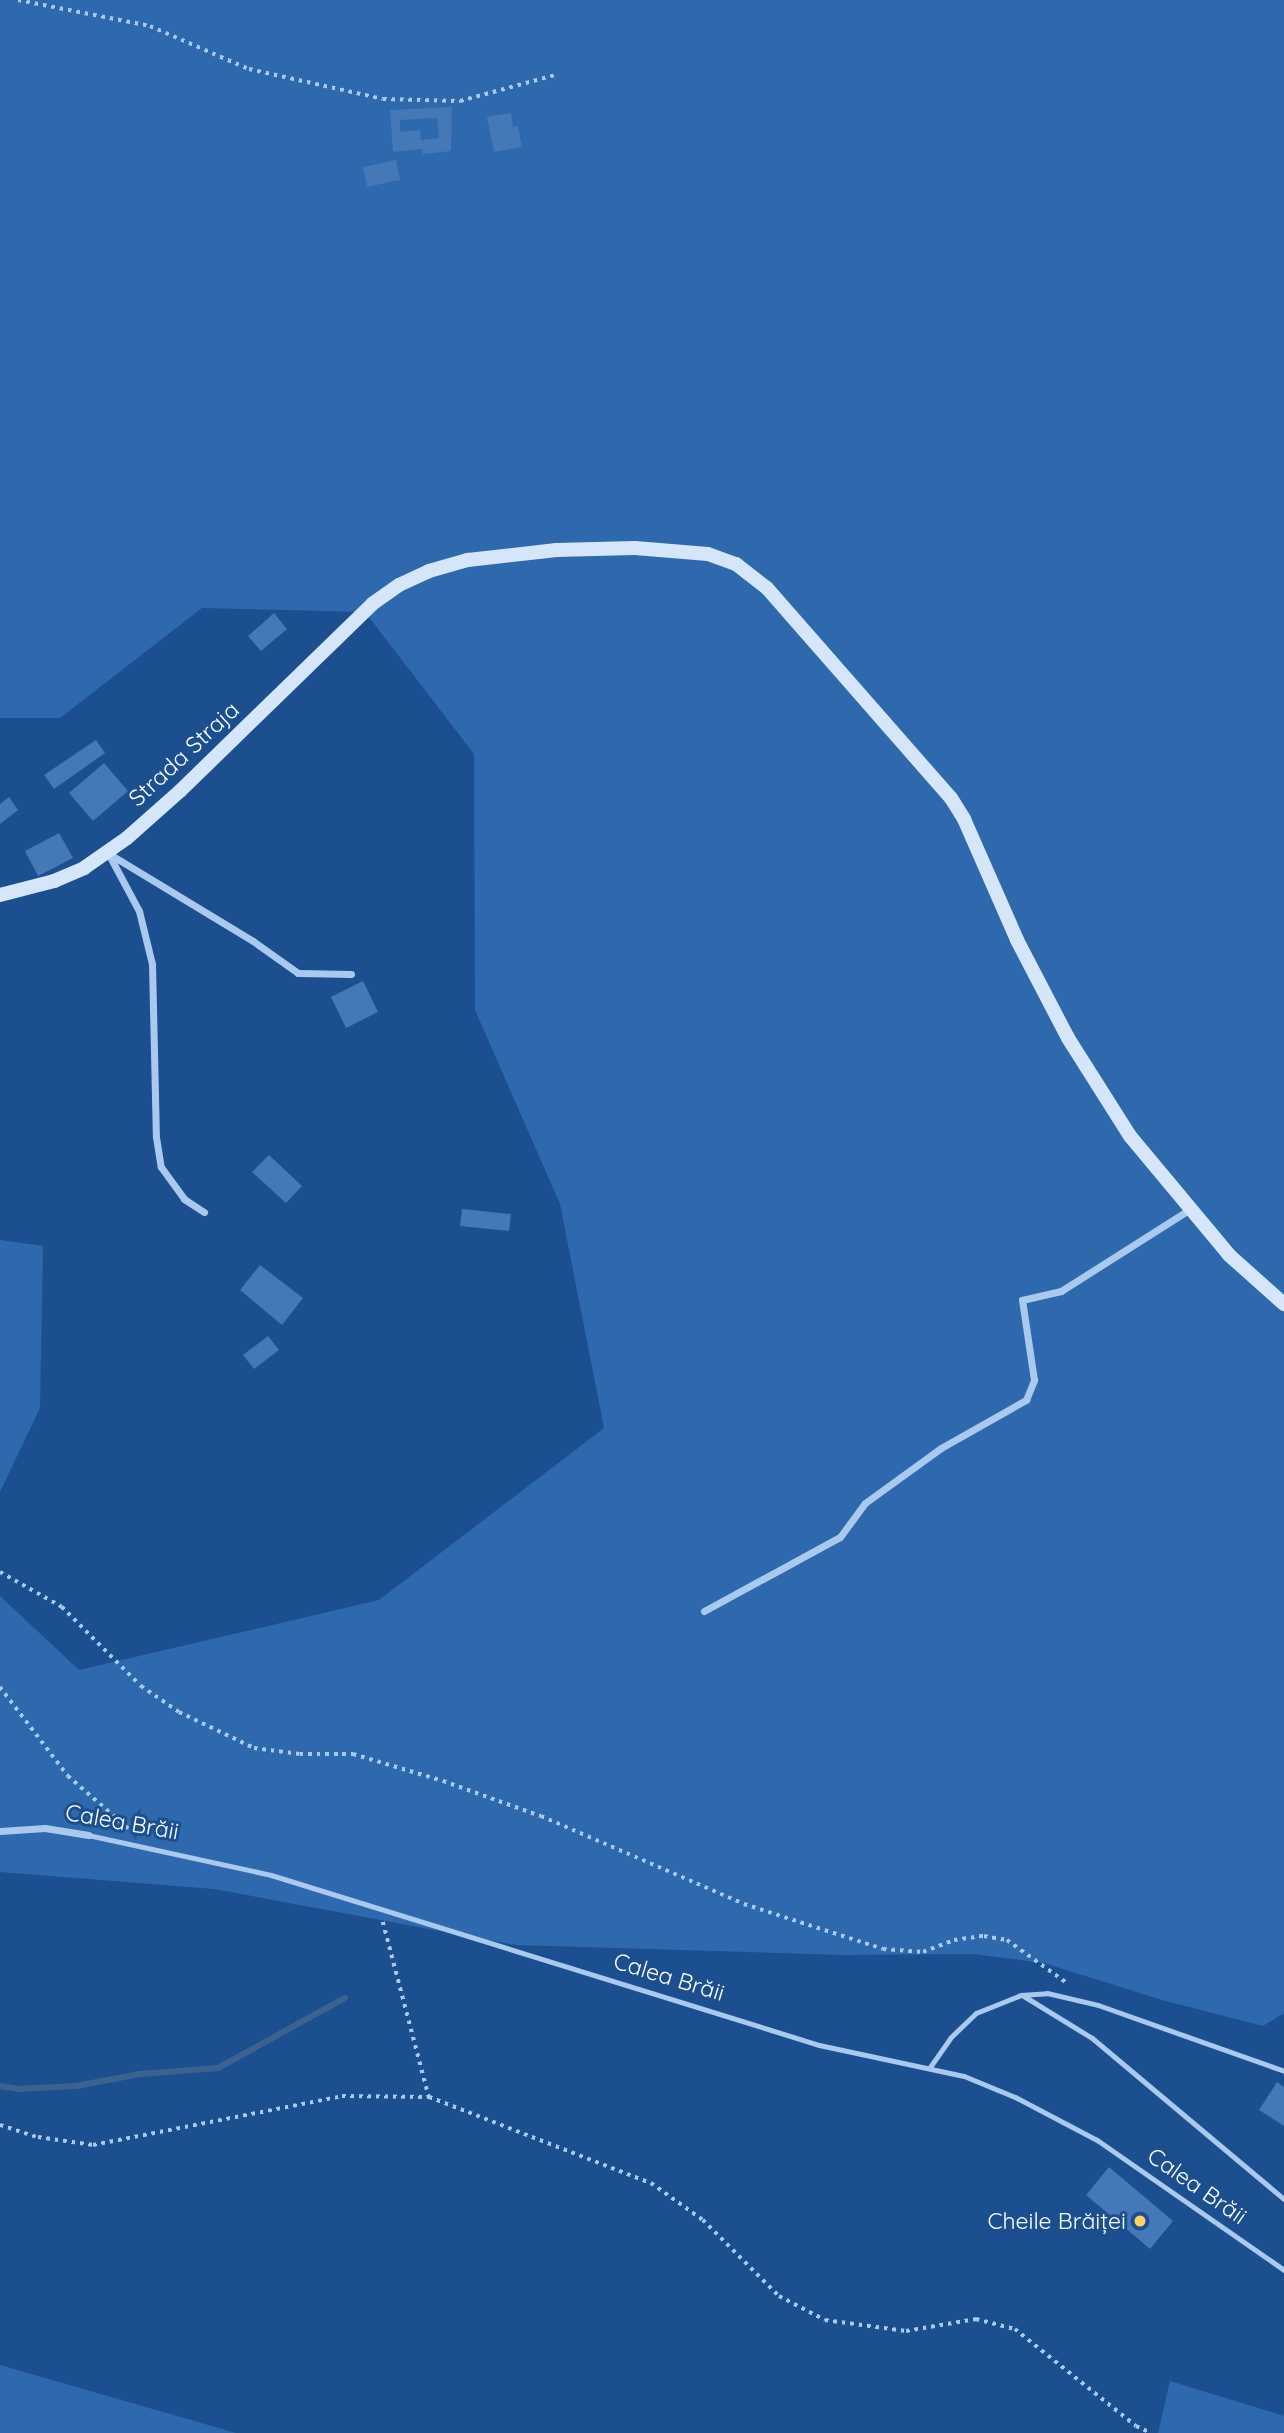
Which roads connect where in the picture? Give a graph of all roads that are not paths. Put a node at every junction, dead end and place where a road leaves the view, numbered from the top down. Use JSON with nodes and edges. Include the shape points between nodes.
{"nodes":[{"id":1,"x":108,"y":853,"type":"junction"},
{"id":2,"x":0,"y":895,"type":"edge"},
{"id":3,"x":351,"y":974,"type":"dead end"},
{"id":4,"x":1191,"y":1209,"type":"junction"},
{"id":5,"x":204,"y":1212,"type":"dead end"},
{"id":6,"x":1284,"y":1304,"type":"edge"},
{"id":7,"x":704,"y":1611,"type":"dead end"},
{"id":8,"x":0,"y":1831,"type":"edge"},
{"id":9,"x":88,"y":1835,"type":"joint"},
{"id":10,"x":1021,"y":1995,"type":"junction"},
{"id":11,"x":930,"y":2067,"type":"junction"},
{"id":12,"x":1284,"y":2071,"type":"edge"},
{"id":13,"x":1284,"y":2199,"type":"edge"},
{"id":14,"x":1284,"y":2270,"type":"edge"}],
"edges":[{"from":1,"to":2,"type":"main road","name":"Strada Straja","via":[[54,881]]},
{"from":1,"to":3,"type":"street","via":[[298,973]]},
{"from":1,"to":4,"type":"main road","name":"Strada Straja","via":[[180,791],[372,604],[429,570],[468,560],[556,550],[635,548],[708,554],[736,564],[767,588],[951,798],[1068,1038],[1130,1136]]},
{"from":1,"to":5,"type":"street","via":[[139,911],[150,954],[161,1167],[178,1192]]},
{"from":4,"to":6,"type":"main road","name":"Strada Straja","via":[[1229,1255]]},
{"from":4,"to":7,"type":"street","via":[[1061,1291],[1022,1300],[1034,1380],[1026,1400],[941,1448],[865,1503],[840,1537]]},
{"from":8,"to":9,"type":"street","name":"Calea Brăii","via":[[45,1828]]},
{"from":9,"to":11,"type":"lane","name":"Calea Brăii","via":[[271,1874],[819,2045]]},
{"from":10,"to":11,"type":"lane","via":[[976,2013],[950,2038]]},
{"from":10,"to":12,"type":"lane","via":[[1047,1993],[1098,2005]]},
{"from":10,"to":13,"type":"lane","via":[[1092,2038]]},
{"from":11,"to":14,"type":"lane","name":"Calea Brăii","via":[[1015,2097],[1097,2140]]}]}
